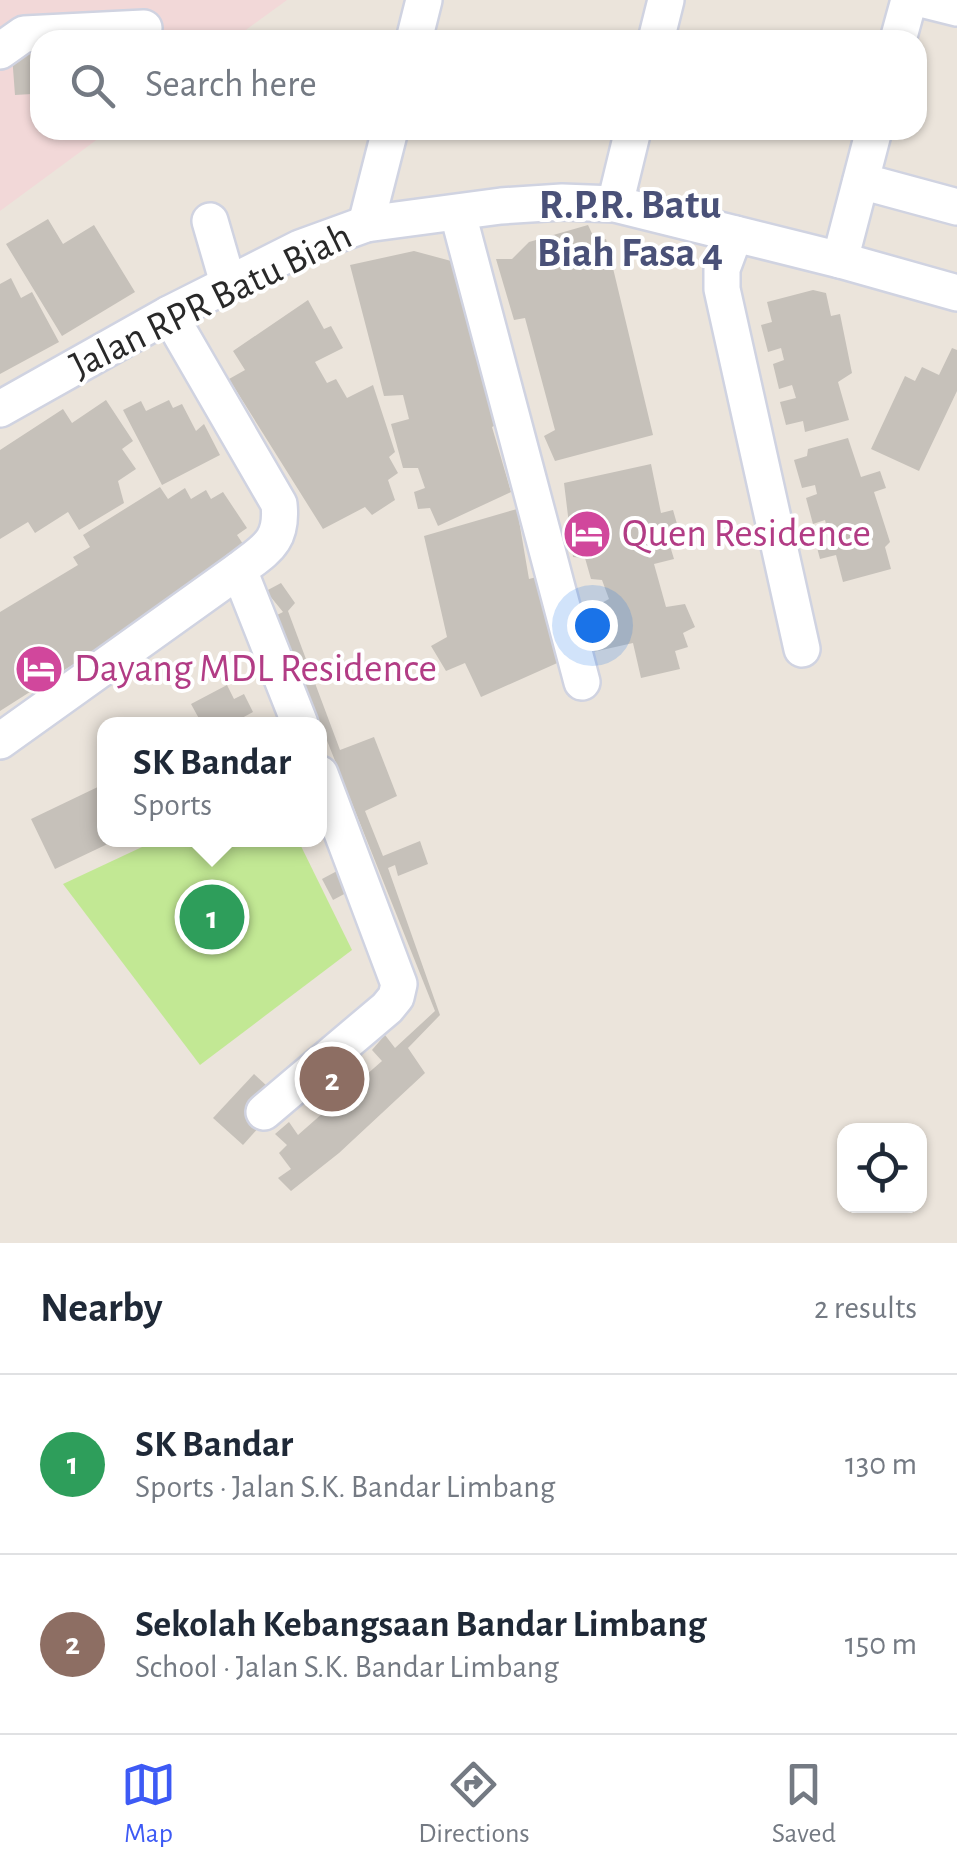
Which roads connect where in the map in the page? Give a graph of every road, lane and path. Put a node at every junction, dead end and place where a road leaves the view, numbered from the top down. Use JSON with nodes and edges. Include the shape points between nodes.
{"nodes":[{"id":1,"x":424,"y":0,"type":"edge"},
{"id":2,"x":666,"y":0,"type":"edge"},
{"id":3,"x":909,"y":0,"type":"edge"},
{"id":4,"x":925,"y":0,"type":"edge"},
{"id":5,"x":957,"y":8,"type":"edge"},
{"id":6,"x":144,"y":28,"type":"dead end"},
{"id":7,"x":104,"y":30,"type":"edge"},
{"id":8,"x":416,"y":30,"type":"edge"},
{"id":9,"x":658,"y":30,"type":"edge"},
{"id":10,"x":901,"y":30,"type":"edge"},
{"id":11,"x":30,"y":34,"type":"edge"},
{"id":12,"x":0,"y":50,"type":"edge"},
{"id":13,"x":387,"y":140,"type":"edge"},
{"id":14,"x":630,"y":140,"type":"edge"},
{"id":15,"x":871,"y":140,"type":"edge"},
{"id":16,"x":861,"y":181,"type":"junction"},
{"id":17,"x":614,"y":204,"type":"junction"},
{"id":18,"x":957,"y":207,"type":"edge"},
{"id":19,"x":458,"y":214,"type":"junction"},
{"id":20,"x":210,"y":222,"type":"dead end"},
{"id":21,"x":366,"y":224,"type":"junction"},
{"id":22,"x":735,"y":234,"type":"junction"},
{"id":23,"x":840,"y":260,"type":"junction"},
{"id":24,"x":228,"y":284,"type":"junction"},
{"id":25,"x":957,"y":294,"type":"edge"},
{"id":26,"x":170,"y":314,"type":"junction"},
{"id":27,"x":0,"y":409,"type":"edge"},
{"id":28,"x":239,"y":570,"type":"junction"},
{"id":29,"x":802,"y":649,"type":"dead end"},
{"id":30,"x":582,"y":682,"type":"dead end"},
{"id":31,"x":297,"y":717,"type":"edge"},
{"id":32,"x":0,"y":741,"type":"edge"},
{"id":33,"x":327,"y":792,"type":"edge"},
{"id":34,"x":264,"y":1112,"type":"dead end"}],
"edges":[{"from":1,"to":8,"type":"street"},
{"from":2,"to":9,"type":"street"},
{"from":3,"to":10,"type":"street"},
{"from":4,"to":5,"type":"street"},
{"from":6,"to":7,"type":"street"},
{"from":11,"to":12,"type":"street"},
{"from":13,"to":21,"type":"street"},
{"from":14,"to":17,"type":"street"},
{"from":15,"to":16,"type":"street"},
{"from":16,"to":18,"type":"street"},
{"from":16,"to":23,"type":"street"},
{"from":17,"to":19,"type":"street","name":"Jalan RPR Batu Biah","via":[[562,202]]},
{"from":17,"to":22,"type":"street","name":"Jalan RPR Batu Biah"},
{"from":19,"to":21,"type":"street","name":"Jalan RPR Batu Biah"},
{"from":19,"to":30,"type":"street"},
{"from":20,"to":24,"type":"street"},
{"from":21,"to":24,"type":"street","name":"Jalan RPR Batu Biah"},
{"from":22,"to":23,"type":"street","name":"Jalan RPR Batu Biah"},
{"from":22,"to":29,"type":"street","via":[[722,289]]},
{"from":23,"to":25,"type":"street","name":"Jalan RPR Batu Biah"},
{"from":24,"to":26,"type":"street","name":"Jalan RPR Batu Biah"},
{"from":26,"to":27,"type":"street","name":"Jalan RPR Batu Biah"},
{"from":26,"to":28,"type":"street","via":[[279,504],[281,525],[272,544]]},
{"from":28,"to":31,"type":"street"},
{"from":28,"to":32,"type":"street"},
{"from":33,"to":34,"type":"street","via":[[400,984],[387,1008]]}]}
